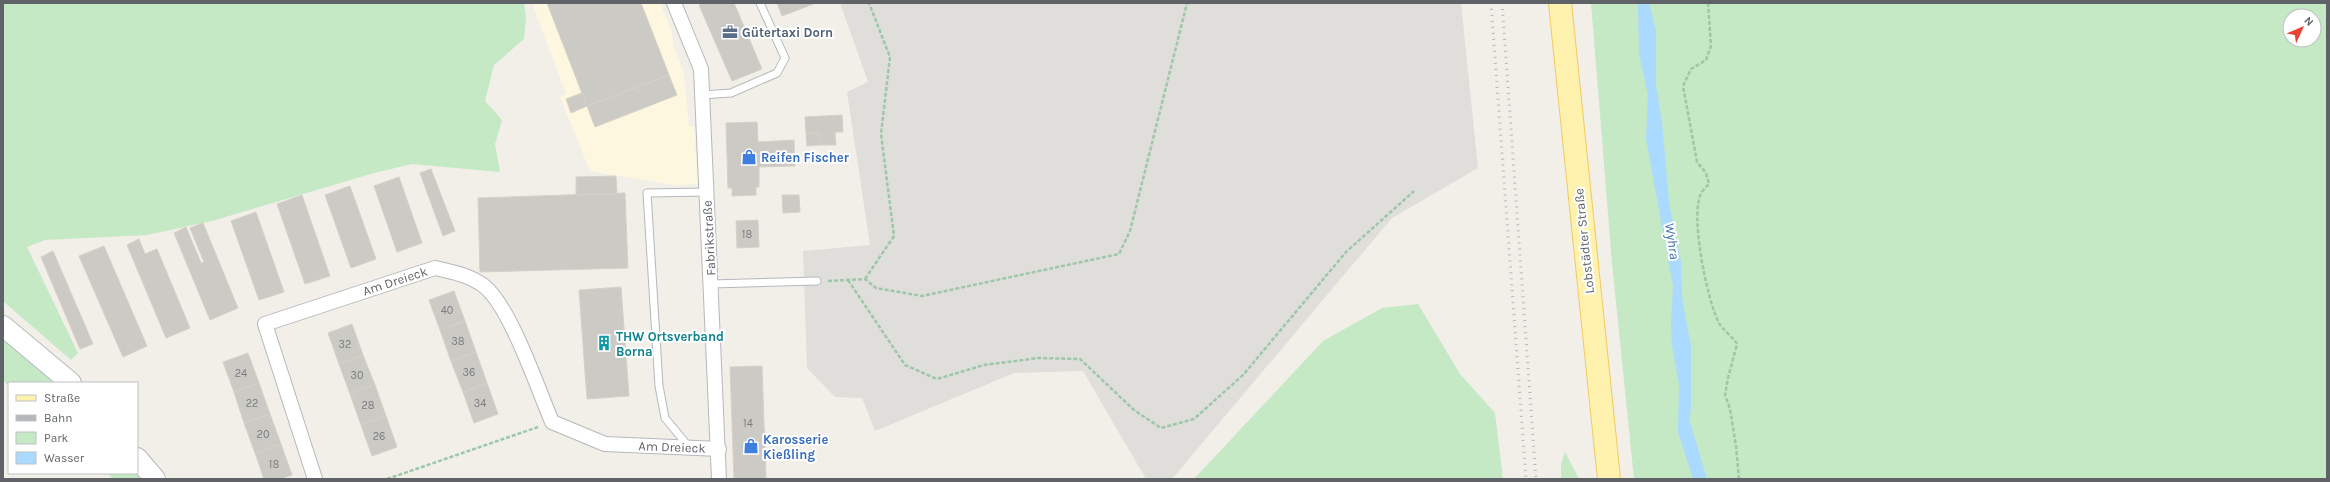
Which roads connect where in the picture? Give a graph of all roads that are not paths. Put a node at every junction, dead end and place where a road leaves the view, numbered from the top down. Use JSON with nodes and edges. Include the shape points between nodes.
{"nodes":[{"id":1,"x":674,"y":3,"type":"edge"},
{"id":2,"x":760,"y":3,"type":"edge"},
{"id":3,"x":1560,"y":3,"type":"edge"},
{"id":4,"x":702,"y":95,"type":"junction"},
{"id":5,"x":707,"y":192,"type":"junction"},
{"id":6,"x":817,"y":281,"type":"road end"},
{"id":7,"x":711,"y":284,"type":"junction"},
{"id":8,"x":3,"y":326,"type":"edge"},
{"id":9,"x":70,"y":382,"type":"edge"},
{"id":10,"x":690,"y":448,"type":"junction"},
{"id":11,"x":719,"y":449,"type":"junction"},
{"id":12,"x":138,"y":459,"type":"edge"},
{"id":13,"x":155,"y":479,"type":"edge"},
{"id":14,"x":315,"y":479,"type":"edge"},
{"id":15,"x":719,"y":479,"type":"edge"},
{"id":16,"x":1609,"y":479,"type":"edge"}],
"edges":[{"from":1,"to":4,"type":"street","name":"Fabrikstraße","via":[[701,69]]},
{"from":2,"to":4,"type":"lane","via":[[785,58],[777,73],[731,93]]},
{"from":3,"to":16,"type":"main road","name":"Lobstädter Straße"},
{"from":4,"to":5,"type":"street","name":"Fabrikstraße"},
{"from":5,"to":7,"type":"street","name":"Fabrikstraße"},
{"from":5,"to":10,"type":"lane","via":[[647,193],[659,386],[665,418]]},
{"from":6,"to":7,"type":"lane"},
{"from":7,"to":11,"type":"street","name":"Fabrikstraße"},
{"from":8,"to":9,"type":"main road"},
{"from":10,"to":11,"type":"street","name":"Am Dreieck"},
{"from":10,"to":14,"type":"street","name":"Am Dreieck","via":[[605,444],[552,422],[508,318],[485,286],[464,274],[435,268],[265,324]]},
{"from":11,"to":15,"type":"street","name":"Fabrikstraße"},
{"from":12,"to":13,"type":"main road"}]}
